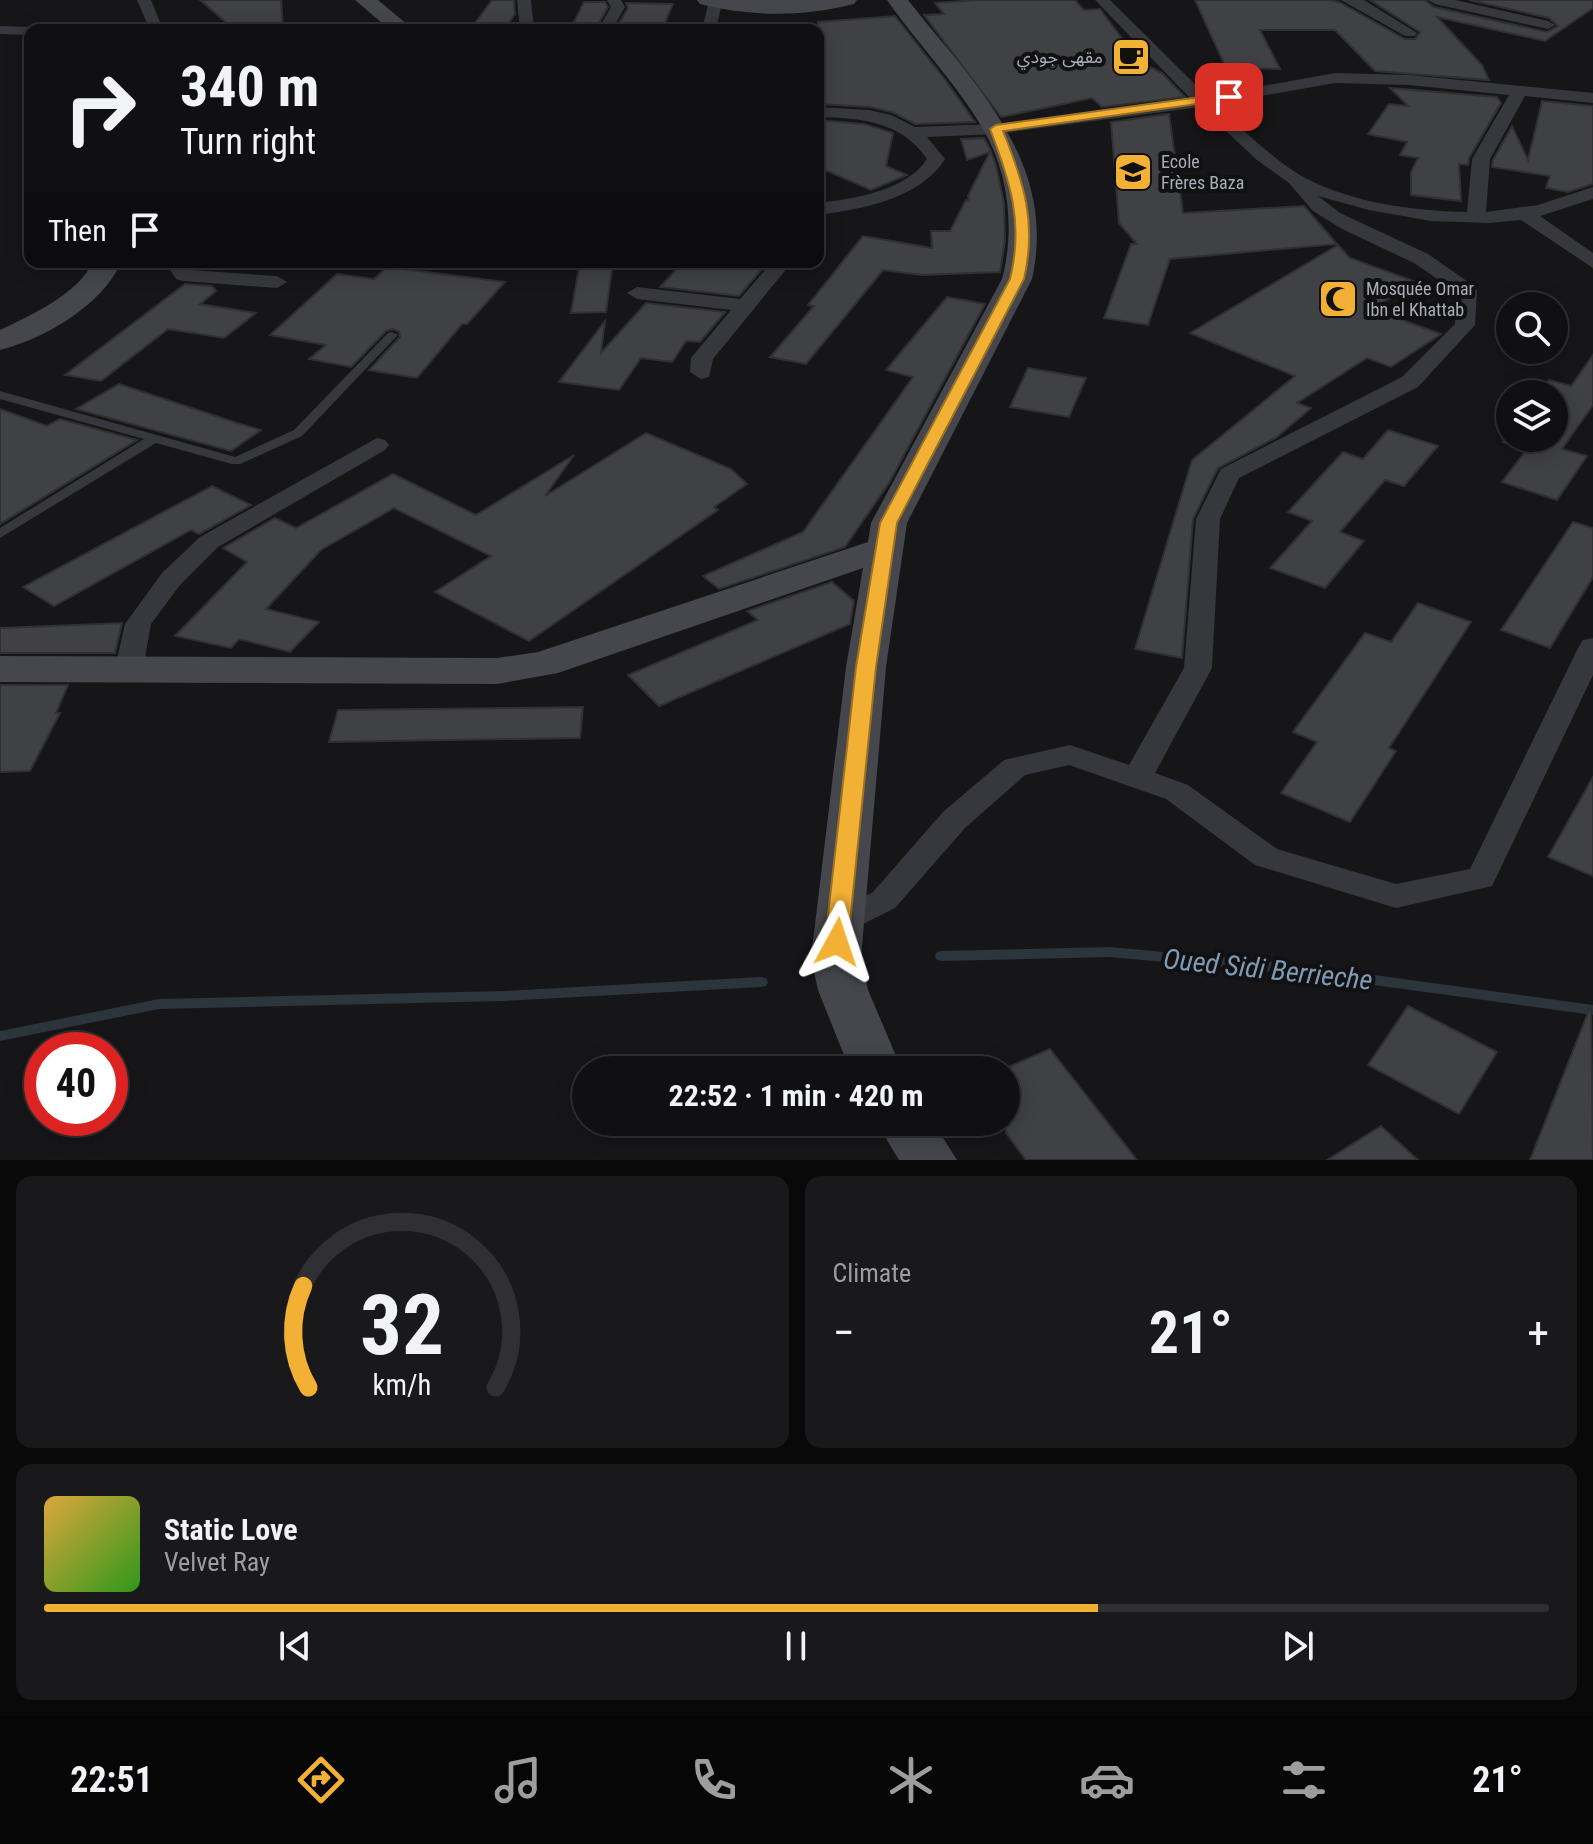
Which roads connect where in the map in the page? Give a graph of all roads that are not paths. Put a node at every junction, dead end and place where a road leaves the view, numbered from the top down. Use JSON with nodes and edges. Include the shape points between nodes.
{"nodes":[{"id":1,"x":144,"y":0,"type":"edge"},
{"id":2,"x":365,"y":0,"type":"edge"},
{"id":3,"x":524,"y":0,"type":"edge"},
{"id":4,"x":614,"y":0,"type":"edge"},
{"id":5,"x":847,"y":0,"type":"edge"},
{"id":6,"x":897,"y":0,"type":"edge"},
{"id":7,"x":1102,"y":0,"type":"edge"},
{"id":8,"x":1348,"y":0,"type":"edge"},
{"id":9,"x":1435,"y":0,"type":"edge"},
{"id":10,"x":711,"y":1,"type":"edge"},
{"id":11,"x":154,"y":24,"type":"edge"},
{"id":12,"x":395,"y":24,"type":"edge"},
{"id":13,"x":526,"y":24,"type":"edge"},
{"id":14,"x":608,"y":24,"type":"edge"},
{"id":15,"x":709,"y":24,"type":"edge"},
{"id":16,"x":1548,"y":25,"type":"dead end"},
{"id":17,"x":0,"y":30,"type":"edge"},
{"id":18,"x":24,"y":31,"type":"edge"},
{"id":19,"x":1410,"y":33,"type":"dead end"},
{"id":20,"x":1520,"y":90,"type":"junction"},
{"id":21,"x":1593,"y":98,"type":"edge"},
{"id":22,"x":1202,"y":102,"type":"junction"},
{"id":23,"x":824,"y":112,"type":"edge"},
{"id":24,"x":996,"y":129,"type":"junction"},
{"id":25,"x":913,"y":132,"type":"junction"},
{"id":26,"x":1295,"y":179,"type":"junction"},
{"id":27,"x":1593,"y":192,"type":"edge"},
{"id":28,"x":824,"y":211,"type":"edge"},
{"id":29,"x":1524,"y":214,"type":"junction"},
{"id":30,"x":1476,"y":217,"type":"junction"},
{"id":31,"x":1593,"y":262,"type":"edge"},
{"id":32,"x":106,"y":268,"type":"edge"},
{"id":33,"x":179,"y":268,"type":"edge"},
{"id":34,"x":777,"y":268,"type":"edge"},
{"id":35,"x":277,"y":282,"type":"dead end"},
{"id":36,"x":637,"y":293,"type":"dead end"},
{"id":37,"x":745,"y":306,"type":"junction"},
{"id":38,"x":392,"y":335,"type":"dead end"},
{"id":39,"x":0,"y":341,"type":"edge"},
{"id":40,"x":701,"y":372,"type":"dead end"},
{"id":41,"x":0,"y":395,"type":"edge"},
{"id":42,"x":155,"y":438,"type":"junction"},
{"id":43,"x":377,"y":445,"type":"dead end"},
{"id":44,"x":0,"y":534,"type":"edge"},
{"id":45,"x":883,"y":549,"type":"junction"},
{"id":46,"x":1593,"y":646,"type":"edge"},
{"id":47,"x":129,"y":668,"type":"junction"},
{"id":48,"x":0,"y":669,"type":"edge"},
{"id":49,"x":1137,"y":778,"type":"junction"},
{"id":50,"x":837,"y":925,"type":"junction"},
{"id":51,"x":870,"y":1056,"type":"edge"},
{"id":52,"x":913,"y":1136,"type":"edge"},
{"id":53,"x":929,"y":1160,"type":"edge"}],
"edges":[{"from":1,"to":11,"type":"street"},
{"from":2,"to":12,"type":"street"},
{"from":3,"to":13,"type":"street"},
{"from":4,"to":14,"type":"street","via":[[618,7]]},
{"from":5,"to":10,"type":"street","via":[[765,8]]},
{"from":6,"to":24,"type":"street"},
{"from":7,"to":22,"type":"street"},
{"from":8,"to":19,"type":"street"},
{"from":9,"to":16,"type":"street"},
{"from":10,"to":15,"type":"street"},
{"from":17,"to":18,"type":"street"},
{"from":20,"to":21,"type":"street"},
{"from":20,"to":22,"type":"street","via":[[1335,78]]},
{"from":20,"to":30,"type":"street","via":[[1481,159]]},
{"from":22,"to":24,"type":"street"},
{"from":22,"to":26,"type":"street"},
{"from":23,"to":25,"type":"street","via":[[879,115]]},
{"from":24,"to":25,"type":"street"},
{"from":24,"to":45,"type":"street","via":[[1018,184],[1024,250],[1017,279],[903,491]]},
{"from":25,"to":28,"type":"street","via":[[930,148],[934,167],[882,194]]},
{"from":26,"to":30,"type":"street","via":[[1388,209]]},
{"from":26,"to":49,"type":"street","via":[[1306,198],[1329,217],[1415,255],[1467,290],[1465,325],[1410,382],[1229,474],[1208,519],[1198,668]]},
{"from":27,"to":29,"type":"street","via":[[1558,208]]},
{"from":29,"to":30,"type":"street"},
{"from":29,"to":31,"type":"street"},
{"from":32,"to":39,"type":"street","via":[[50,315]]},
{"from":33,"to":35,"type":"street","via":[[183,275]]},
{"from":34,"to":37,"type":"street"},
{"from":36,"to":37,"type":"street"},
{"from":37,"to":40,"type":"street","via":[[702,358]]},
{"from":38,"to":42,"type":"lane","via":[[298,433],[236,461]]},
{"from":41,"to":42,"type":"lane"},
{"from":42,"to":44,"type":"lane"},
{"from":43,"to":47,"type":"street","via":[[190,558],[138,624]]},
{"from":45,"to":47,"type":"street","via":[[544,664],[497,671]]},
{"from":45,"to":50,"type":"street"},
{"from":46,"to":49,"type":"street","via":[[1481,878],[1396,896],[1266,857],[1177,792]]},
{"from":47,"to":48,"type":"street"},
{"from":49,"to":50,"type":"street","via":[[1070,755],[1015,767],[954,820],[884,900]]},
{"from":50,"to":51,"type":"street","via":[[836,958],[843,990]]},
{"from":52,"to":53,"type":"street"}]}
